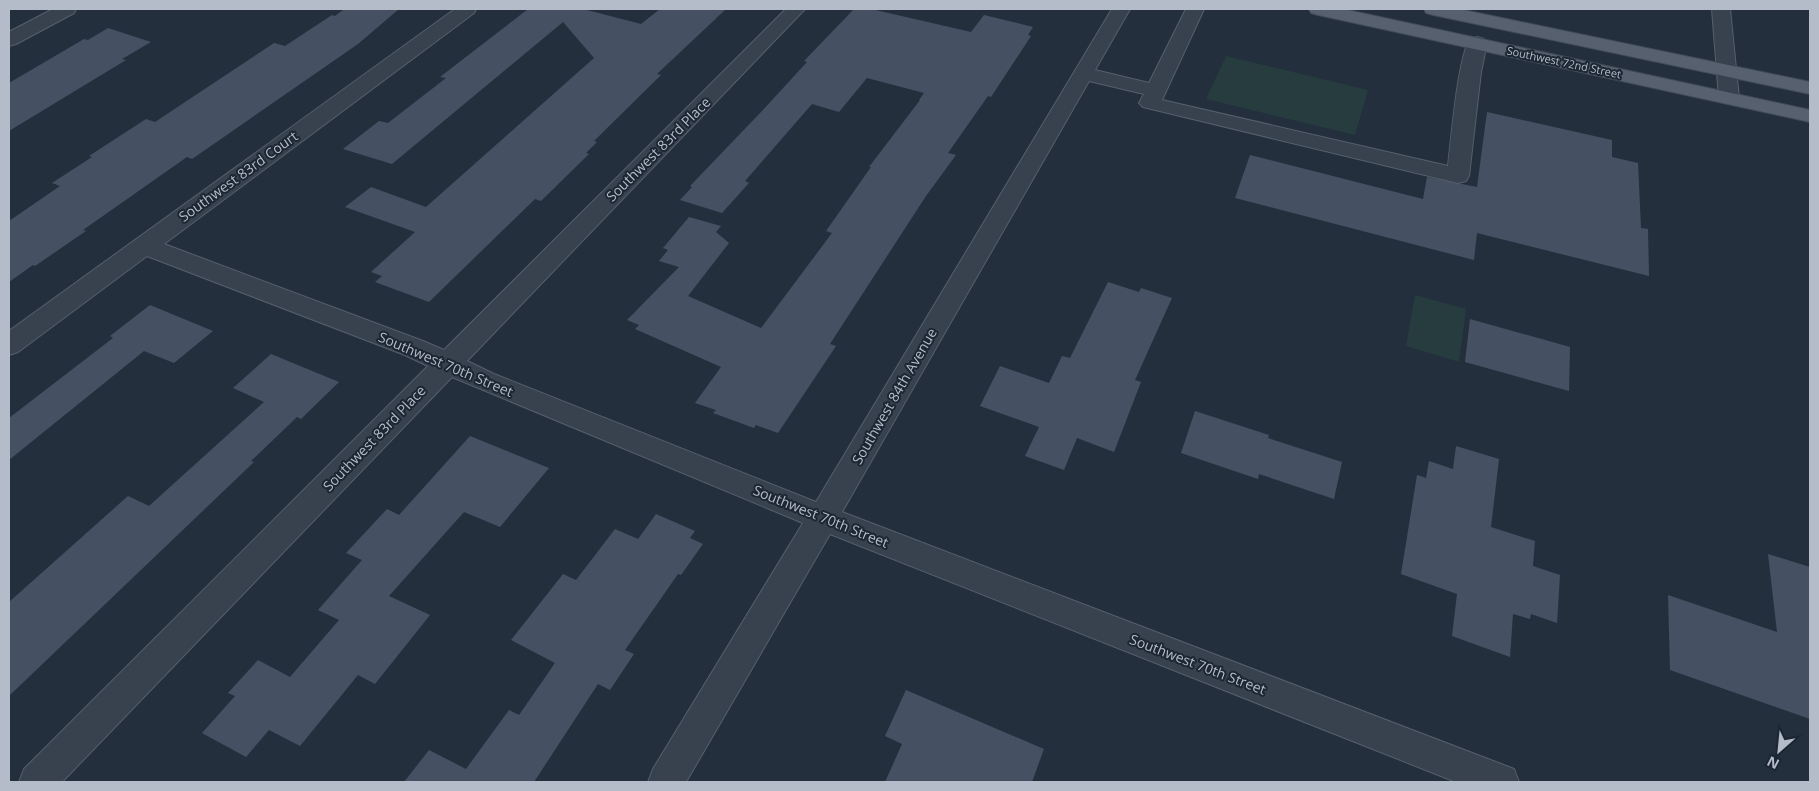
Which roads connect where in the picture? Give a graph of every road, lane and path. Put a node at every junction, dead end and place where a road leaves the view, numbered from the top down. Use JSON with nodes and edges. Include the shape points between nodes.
{"nodes":[{"id":1,"x":67,"y":9,"type":"edge"},
{"id":2,"x":467,"y":9,"type":"edge"},
{"id":3,"x":796,"y":9,"type":"edge"},
{"id":4,"x":1121,"y":9,"type":"edge"},
{"id":5,"x":1194,"y":9,"type":"edge"},
{"id":6,"x":1433,"y":9,"type":"edge"},
{"id":7,"x":1721,"y":9,"type":"edge"},
{"id":8,"x":1326,"y":10,"type":"edge"},
{"id":9,"x":9,"y":40,"type":"edge"},
{"id":10,"x":1477,"y":43,"type":"junction"},
{"id":11,"x":1726,"y":71,"type":"junction"},
{"id":12,"x":1082,"y":73,"type":"junction"},
{"id":13,"x":1810,"y":88,"type":"edge"},
{"id":14,"x":1156,"y":91,"type":"junction"},
{"id":15,"x":1729,"y":98,"type":"junction"},
{"id":16,"x":1810,"y":116,"type":"edge"},
{"id":17,"x":143,"y":246,"type":"junction"},
{"id":18,"x":9,"y":345,"type":"edge"},
{"id":19,"x":447,"y":363,"type":"junction"},
{"id":20,"x":823,"y":518,"type":"junction"},
{"id":21,"x":36,"y":782,"type":"edge"},
{"id":22,"x":666,"y":782,"type":"edge"},
{"id":23,"x":1502,"y":782,"type":"edge"}],
"edges":[{"from":1,"to":9,"type":"street"},
{"from":2,"to":17,"type":"street","name":"Southwest 83rd Court"},
{"from":3,"to":19,"type":"street","name":"Southwest 83rd Place"},
{"from":4,"to":12,"type":"street","name":"Southwest 84th Avenue"},
{"from":5,"to":14,"type":"street"},
{"from":6,"to":11,"type":"main road","name":"Southwest 72nd Street"},
{"from":7,"to":11,"type":"street"},
{"from":8,"to":10,"type":"main road","name":"Southwest 72nd Street"},
{"from":10,"to":14,"type":"street","via":[[1458,176],[1150,104]]},
{"from":10,"to":15,"type":"main road","name":"Southwest 72nd Street"},
{"from":11,"to":13,"type":"main road","name":"Southwest 72nd Street"},
{"from":11,"to":15,"type":"street"},
{"from":12,"to":14,"type":"street"},
{"from":12,"to":20,"type":"street","name":"Southwest 84th Avenue"},
{"from":15,"to":16,"type":"main road","name":"Southwest 72nd Street"},
{"from":17,"to":18,"type":"street","name":"Southwest 83rd Court"},
{"from":17,"to":19,"type":"street","name":"Southwest 70th Street"},
{"from":19,"to":20,"type":"street","name":"Southwest 70th Street","via":[[484,381]]},
{"from":19,"to":21,"type":"street","name":"Southwest 83rd Place"},
{"from":20,"to":22,"type":"street","name":"Southwest 84th Avenue"},
{"from":20,"to":23,"type":"street","name":"Southwest 70th Street"}]}
